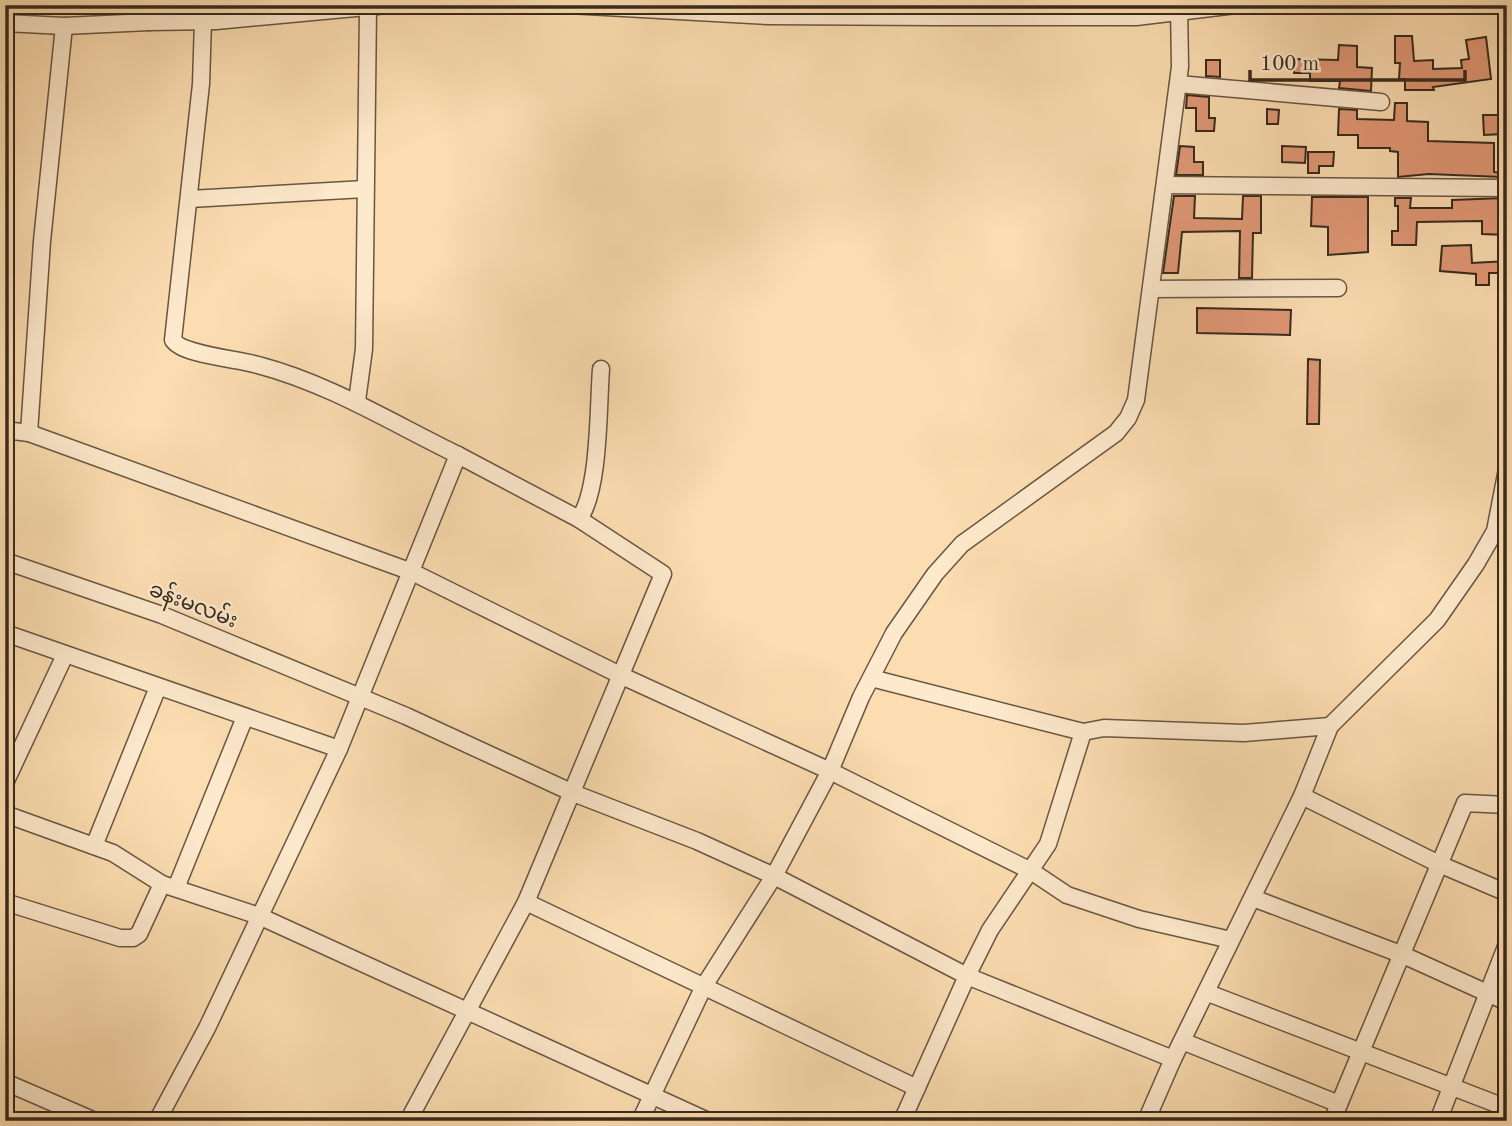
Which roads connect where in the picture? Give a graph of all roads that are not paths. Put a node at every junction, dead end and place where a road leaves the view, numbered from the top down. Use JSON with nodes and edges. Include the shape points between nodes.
{"nodes":[{"id":1,"x":151,"y":5,"type":"edge"},
{"id":2,"x":388,"y":5,"type":"edge"},
{"id":3,"x":569,"y":5,"type":"edge"},
{"id":4,"x":1236,"y":5,"type":"edge"},
{"id":5,"x":672,"y":7,"type":"edge"},
{"id":6,"x":368,"y":8,"type":"junction"},
{"id":7,"x":1180,"y":9,"type":"edge"},
{"id":8,"x":288,"y":10,"type":"edge"},
{"id":9,"x":935,"y":11,"type":"edge"},
{"id":10,"x":203,"y":21,"type":"junction"},
{"id":11,"x":149,"y":22,"type":"junction"},
{"id":12,"x":5,"y":23,"type":"edge"},
{"id":13,"x":64,"y":26,"type":"junction"},
{"id":14,"x":1178,"y":84,"type":"junction"},
{"id":15,"x":1381,"y":102,"type":"dead end"},
{"id":16,"x":1165,"y":185,"type":"junction"},
{"id":17,"x":1507,"y":188,"type":"edge"},
{"id":18,"x":365,"y":189,"type":"junction"},
{"id":19,"x":190,"y":200,"type":"junction"},
{"id":20,"x":1338,"y":288,"type":"dead end"},
{"id":21,"x":1151,"y":289,"type":"junction"},
{"id":22,"x":601,"y":369,"type":"dead end"},
{"id":23,"x":357,"y":401,"type":"junction"},
{"id":24,"x":5,"y":430,"type":"edge"},
{"id":25,"x":29,"y":433,"type":"junction"},
{"id":26,"x":458,"y":455,"type":"junction"},
{"id":27,"x":1507,"y":469,"type":"edge"},
{"id":28,"x":579,"y":519,"type":"junction"},
{"id":29,"x":5,"y":561,"type":"edge"},
{"id":30,"x":412,"y":572,"type":"junction"},
{"id":31,"x":5,"y":634,"type":"edge"},
{"id":32,"x":65,"y":655,"type":"junction"},
{"id":33,"x":622,"y":676,"type":"junction"},
{"id":34,"x":871,"y":678,"type":"junction"},
{"id":35,"x":158,"y":687,"type":"junction"},
{"id":36,"x":363,"y":697,"type":"junction"},
{"id":37,"x":244,"y":717,"type":"junction"},
{"id":38,"x":1330,"y":726,"type":"junction"},
{"id":39,"x":1083,"y":732,"type":"junction"},
{"id":40,"x":339,"y":750,"type":"junction"},
{"id":41,"x":830,"y":771,"type":"junction"},
{"id":42,"x":5,"y":783,"type":"edge"},
{"id":43,"x":573,"y":793,"type":"junction"},
{"id":44,"x":1302,"y":796,"type":"junction"},
{"id":45,"x":1507,"y":804,"type":"edge"},
{"id":46,"x":5,"y":814,"type":"edge"},
{"id":47,"x":94,"y":846,"type":"junction"},
{"id":48,"x":1439,"y":864,"type":"junction"},
{"id":49,"x":1031,"y":871,"type":"junction"},
{"id":50,"x":774,"y":876,"type":"junction"},
{"id":51,"x":169,"y":886,"type":"junction"},
{"id":52,"x":1507,"y":893,"type":"edge"},
{"id":53,"x":1252,"y":898,"type":"junction"},
{"id":54,"x":5,"y":902,"type":"edge"},
{"id":55,"x":526,"y":902,"type":"junction"},
{"id":56,"x":259,"y":916,"type":"junction"},
{"id":57,"x":1231,"y":940,"type":"junction"},
{"id":58,"x":1507,"y":944,"type":"edge"},
{"id":59,"x":1403,"y":955,"type":"junction"},
{"id":60,"x":967,"y":976,"type":"junction"},
{"id":61,"x":704,"y":986,"type":"junction"},
{"id":62,"x":1208,"y":993,"type":"junction"},
{"id":63,"x":1487,"y":994,"type":"junction"},
{"id":64,"x":1507,"y":1002,"type":"edge"},
{"id":65,"x":468,"y":1014,"type":"junction"},
{"id":66,"x":1182,"y":1041,"type":"junction"},
{"id":67,"x":1361,"y":1050,"type":"junction"},
{"id":68,"x":1173,"y":1059,"type":"junction"},
{"id":69,"x":5,"y":1082,"type":"edge"},
{"id":70,"x":1451,"y":1086,"type":"junction"},
{"id":71,"x":917,"y":1088,"type":"junction"},
{"id":72,"x":651,"y":1097,"type":"junction"},
{"id":73,"x":1339,"y":1104,"type":"junction"},
{"id":74,"x":1507,"y":1108,"type":"edge"},
{"id":75,"x":95,"y":1121,"type":"edge"},
{"id":76,"x":158,"y":1121,"type":"edge"},
{"id":77,"x":408,"y":1121,"type":"edge"},
{"id":78,"x":640,"y":1121,"type":"edge"},
{"id":79,"x":708,"y":1121,"type":"edge"},
{"id":80,"x":902,"y":1121,"type":"edge"},
{"id":81,"x":1146,"y":1121,"type":"edge"},
{"id":82,"x":1332,"y":1121,"type":"edge"},
{"id":83,"x":1438,"y":1121,"type":"edge"}],
"edges":[{"from":1,"to":11,"type":"street"},
{"from":2,"to":6,"type":"street"},
{"from":3,"to":5,"type":"street"},
{"from":4,"to":7,"type":"street"},
{"from":5,"to":9,"type":"street","via":[[769,16]]},
{"from":6,"to":8,"type":"street"},
{"from":6,"to":18,"type":"street"},
{"from":7,"to":9,"type":"street","via":[[1136,17]]},
{"from":7,"to":14,"type":"street"},
{"from":8,"to":10,"type":"street"},
{"from":10,"to":11,"type":"street"},
{"from":10,"to":19,"type":"street"},
{"from":11,"to":13,"type":"street"},
{"from":12,"to":13,"type":"street"},
{"from":13,"to":25,"type":"street"},
{"from":14,"to":15,"type":"street"},
{"from":14,"to":16,"type":"street"},
{"from":16,"to":17,"type":"street"},
{"from":16,"to":21,"type":"street"},
{"from":18,"to":19,"type":"street"},
{"from":18,"to":23,"type":"street","via":[[364,349]]},
{"from":19,"to":23,"type":"street","via":[[172,334],[177,346],[270,368]]},
{"from":20,"to":21,"type":"street"},
{"from":21,"to":34,"type":"street","via":[[1136,400],[1128,418],[1116,433],[962,544],[894,633]]},
{"from":22,"to":28,"type":"street","via":[[592,485]]},
{"from":23,"to":26,"type":"street"},
{"from":24,"to":25,"type":"street"},
{"from":25,"to":30,"type":"street"},
{"from":26,"to":28,"type":"street"},
{"from":26,"to":30,"type":"street"},
{"from":27,"to":38,"type":"street","via":[[1494,531],[1476,564],[1437,620]]},
{"from":28,"to":33,"type":"street","via":[[663,574]]},
{"from":29,"to":36,"type":"street","name":"ခန်းမလမ်း","via":[[162,615]]},
{"from":30,"to":33,"type":"street"},
{"from":30,"to":36,"type":"street"},
{"from":31,"to":32,"type":"street"},
{"from":32,"to":35,"type":"street"},
{"from":32,"to":42,"type":"street"},
{"from":33,"to":41,"type":"street"},
{"from":33,"to":43,"type":"street"},
{"from":34,"to":39,"type":"street"},
{"from":34,"to":41,"type":"street"},
{"from":35,"to":37,"type":"street"},
{"from":35,"to":47,"type":"street"},
{"from":36,"to":40,"type":"street"},
{"from":36,"to":43,"type":"street","name":"ခန်းမလမ်း"},
{"from":37,"to":40,"type":"street"},
{"from":37,"to":51,"type":"street"},
{"from":38,"to":39,"type":"street","via":[[1244,733],[1104,728]]},
{"from":38,"to":44,"type":"street"},
{"from":39,"to":49,"type":"street","via":[[1061,810]]},
{"from":40,"to":56,"type":"street"},
{"from":41,"to":49,"type":"street"},
{"from":41,"to":50,"type":"street"},
{"from":43,"to":50,"type":"street","name":"ခန်းမလမ်း"},
{"from":43,"to":55,"type":"street"},
{"from":44,"to":48,"type":"street"},
{"from":44,"to":53,"type":"street"},
{"from":45,"to":48,"type":"street","via":[[1465,803]]},
{"from":46,"to":47,"type":"street"},
{"from":47,"to":51,"type":"street","via":[[113,852]]},
{"from":48,"to":52,"type":"street"},
{"from":48,"to":59,"type":"street"},
{"from":49,"to":57,"type":"street","via":[[1088,904]]},
{"from":49,"to":60,"type":"street","via":[[990,930]]},
{"from":50,"to":60,"type":"street","name":"ခန်းမလမ်း"},
{"from":50,"to":61,"type":"street"},
{"from":51,"to":54,"type":"street","via":[[133,938],[120,938]]},
{"from":51,"to":56,"type":"street"},
{"from":53,"to":57,"type":"street"},
{"from":53,"to":59,"type":"street"},
{"from":55,"to":61,"type":"street"},
{"from":55,"to":65,"type":"street"},
{"from":56,"to":65,"type":"street"},
{"from":56,"to":76,"type":"street"},
{"from":57,"to":62,"type":"street"},
{"from":58,"to":63,"type":"street"},
{"from":59,"to":63,"type":"street"},
{"from":59,"to":67,"type":"street"},
{"from":60,"to":68,"type":"street","name":"ခန်းမလမ်း"},
{"from":60,"to":71,"type":"street"},
{"from":61,"to":71,"type":"street"},
{"from":61,"to":72,"type":"street"},
{"from":62,"to":66,"type":"street"},
{"from":62,"to":67,"type":"street"},
{"from":63,"to":64,"type":"street"},
{"from":63,"to":70,"type":"street"},
{"from":65,"to":72,"type":"street"},
{"from":65,"to":77,"type":"street"},
{"from":66,"to":68,"type":"street"},
{"from":66,"to":73,"type":"street"},
{"from":67,"to":70,"type":"street"},
{"from":67,"to":73,"type":"street"},
{"from":68,"to":81,"type":"street"},
{"from":69,"to":75,"type":"street"},
{"from":70,"to":74,"type":"street"},
{"from":70,"to":83,"type":"street"},
{"from":71,"to":80,"type":"street"},
{"from":72,"to":78,"type":"street"},
{"from":72,"to":79,"type":"street"},
{"from":73,"to":82,"type":"street"}]}
